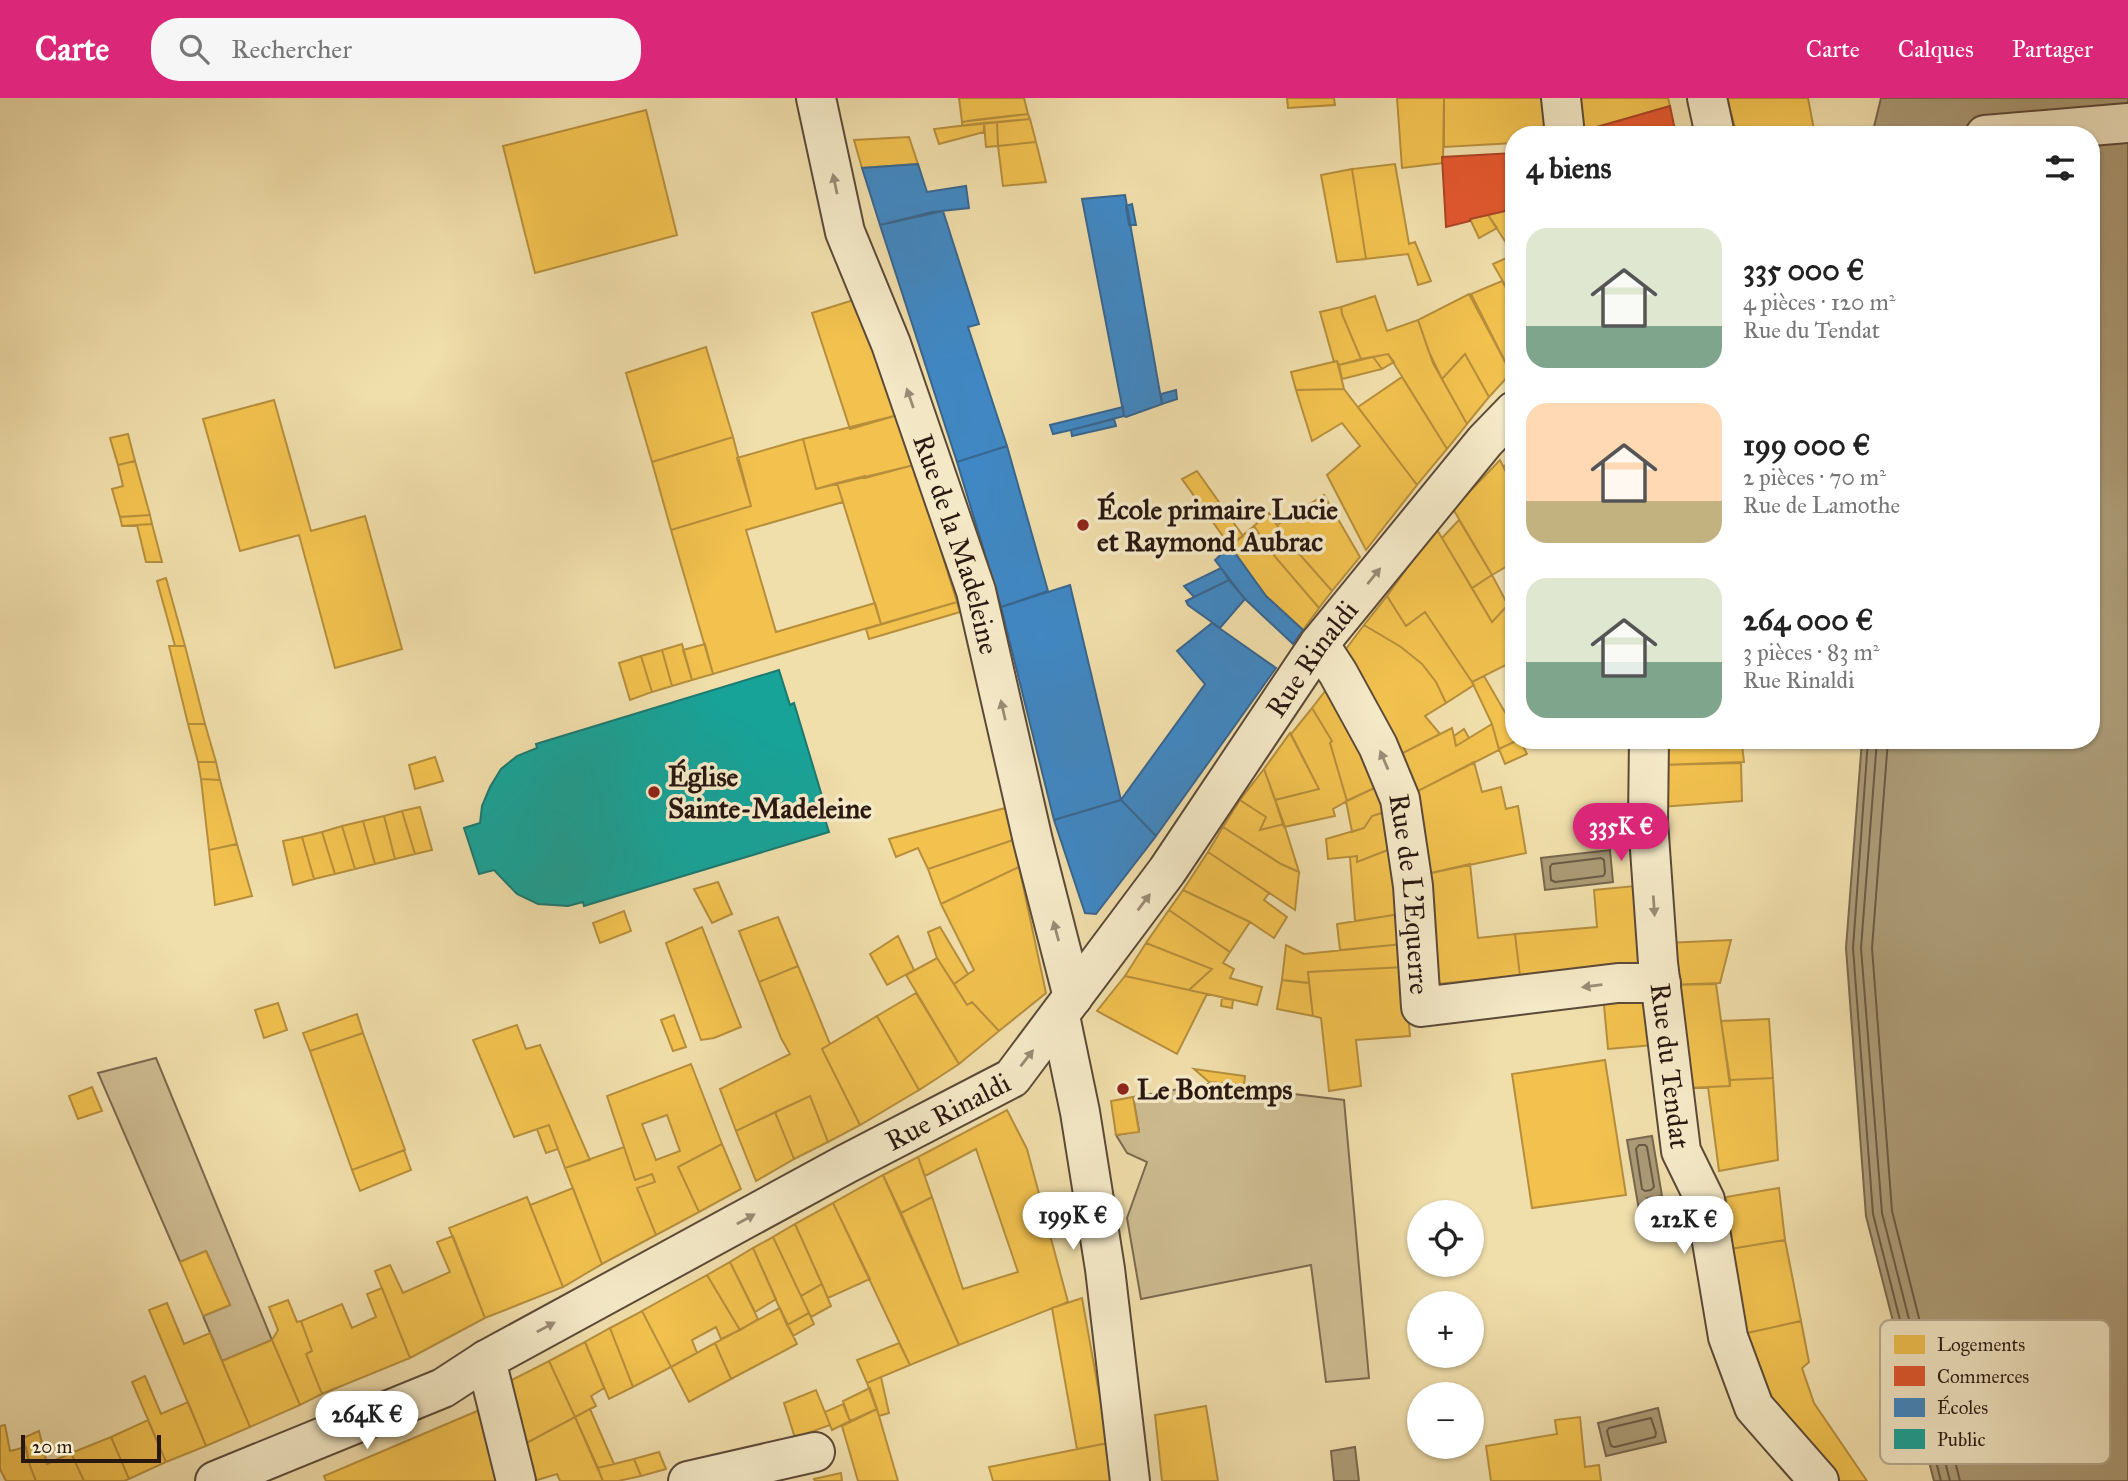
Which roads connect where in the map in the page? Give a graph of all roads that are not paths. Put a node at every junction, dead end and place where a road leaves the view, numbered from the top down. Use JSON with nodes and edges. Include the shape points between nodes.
{"nodes":[{"id":1,"x":816,"y":98,"type":"edge"},
{"id":2,"x":1561,"y":98,"type":"edge"},
{"id":3,"x":1707,"y":98,"type":"edge"},
{"id":4,"x":2128,"y":123,"type":"edge"},
{"id":5,"x":1564,"y":126,"type":"edge"},
{"id":6,"x":1713,"y":126,"type":"edge"},
{"id":7,"x":2092,"y":126,"type":"edge"},
{"id":8,"x":1505,"y":420,"type":"edge"},
{"id":9,"x":1319,"y":644,"type":"junction"},
{"id":10,"x":1648,"y":749,"type":"edge"},
{"id":11,"x":1661,"y":983,"type":"junction"},
{"id":12,"x":1066,"y":1007,"type":"junction"},
{"id":13,"x":486,"y":1360,"type":"junction"},
{"id":14,"x":815,"y":1452,"type":"dead end"},
{"id":15,"x":215,"y":1481,"type":"edge"},
{"id":16,"x":516,"y":1481,"type":"edge"},
{"id":17,"x":688,"y":1481,"type":"edge"},
{"id":18,"x":1130,"y":1481,"type":"edge"},
{"id":19,"x":1819,"y":1481,"type":"edge"}],
"edges":[{"from":12,"to":1,"type":"street","name":"Rue de la Madeleine","one_way":true,"via":[[976,591],[891,344],[845,232]]},
{"from":2,"to":5,"type":"street"},
{"from":3,"to":6,"type":"street"},
{"from":4,"to":7,"type":"street"},
{"from":9,"to":8,"type":"street","name":"Rue Rinaldi","one_way":true},
{"from":11,"to":9,"type":"street","name":"Rue de L'Equerre","one_way":true,"via":[[1618,983],[1421,1007],[1413,886],[1400,799],[1378,746]]},
{"from":12,"to":9,"type":"street","name":"Rue Rinaldi","one_way":true,"via":[[1167,871]]},
{"from":10,"to":11,"type":"street","name":"Rue du Tendat","one_way":true,"via":[[1648,821]]},
{"from":11,"to":19,"type":"street","name":"Rue du Tendat","via":[[1681,1151],[1705,1200],[1728,1337],[1754,1407]]},
{"from":13,"to":12,"type":"street","name":"Rue Rinaldi","one_way":true,"via":[[1012,1078]]},
{"from":12,"to":18,"type":"street","name":"Rue de la Madeleine","via":[[1105,1269]]},
{"from":13,"to":15,"type":"street","name":"Rue Rinaldi","via":[[443,1388]]},
{"from":13,"to":16,"type":"street"},
{"from":14,"to":17,"type":"street"}]}
